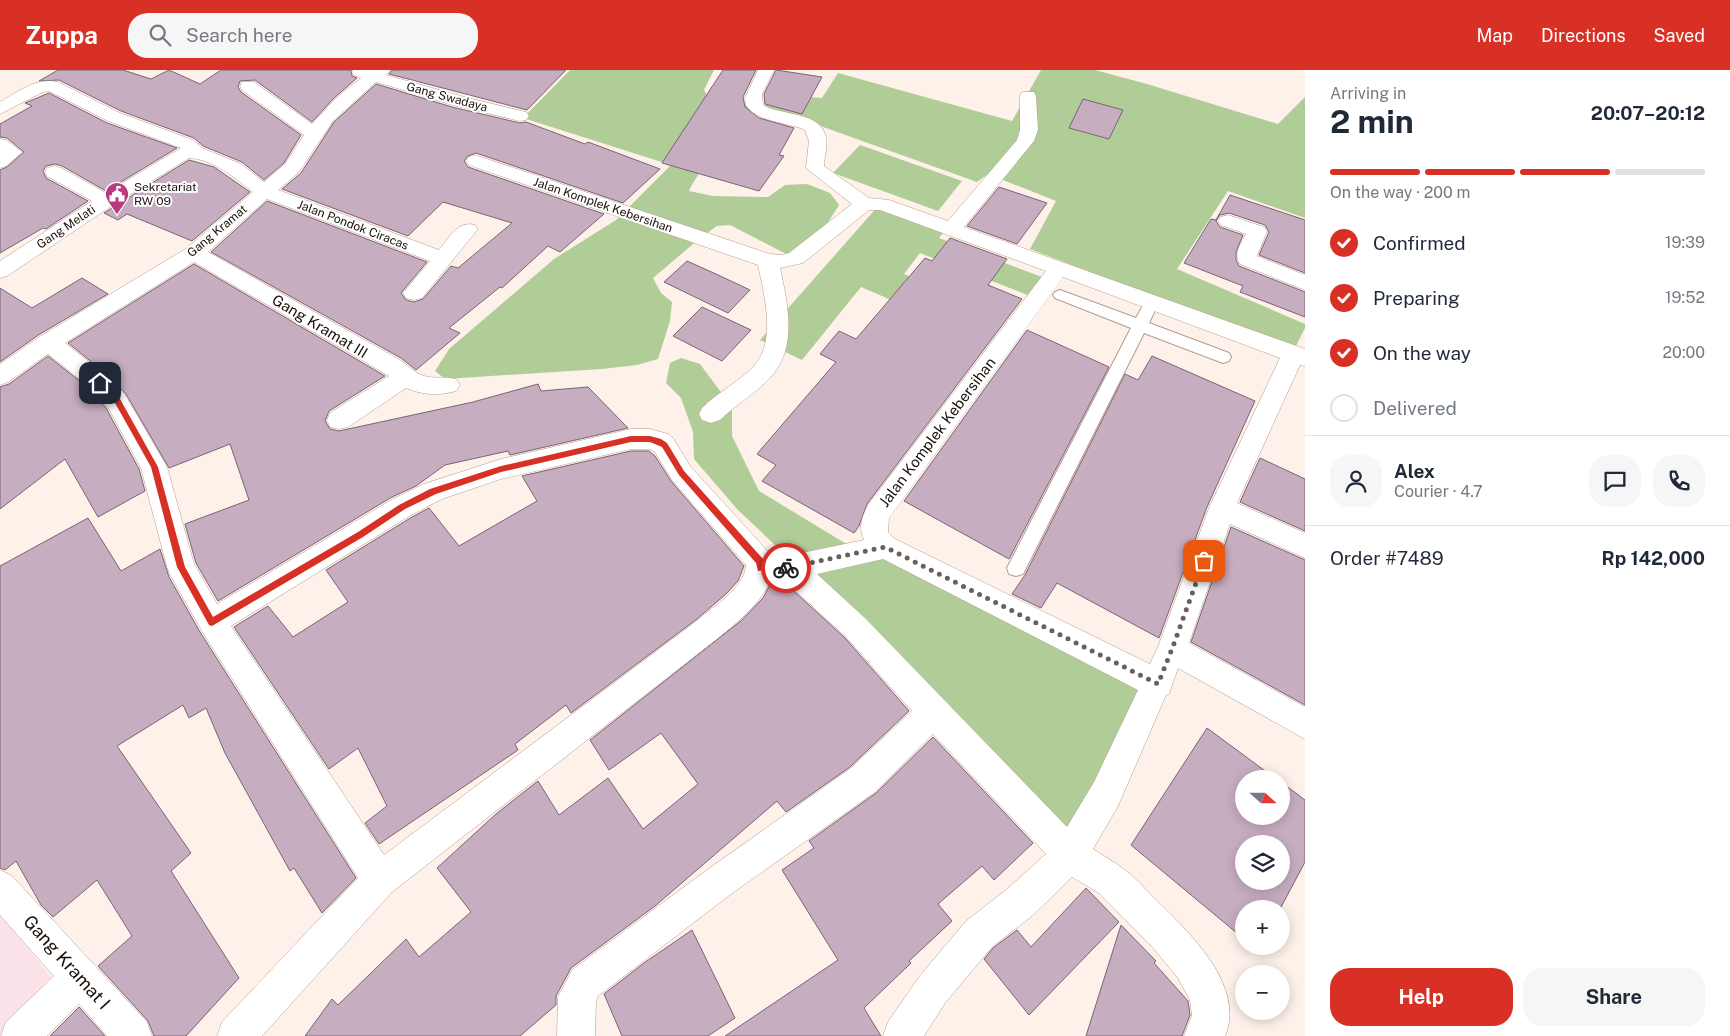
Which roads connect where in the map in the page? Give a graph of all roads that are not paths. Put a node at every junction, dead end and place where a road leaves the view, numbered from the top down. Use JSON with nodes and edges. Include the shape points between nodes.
{"nodes":[{"id":1,"x":352,"y":70,"type":"edge"},
{"id":2,"x":766,"y":70,"type":"edge"},
{"id":3,"x":378,"y":73,"type":"edge"},
{"id":4,"x":248,"y":86,"type":"dead end"},
{"id":5,"x":1028,"y":96,"type":"dead end"},
{"id":6,"x":0,"y":109,"type":"edge"},
{"id":7,"x":520,"y":116,"type":"dead end"},
{"id":8,"x":314,"y":134,"type":"junction"},
{"id":9,"x":0,"y":144,"type":"edge"},
{"id":10,"x":195,"y":152,"type":"junction"},
{"id":11,"x":474,"y":161,"type":"dead end"},
{"id":12,"x":0,"y":162,"type":"edge"},
{"id":13,"x":54,"y":172,"type":"dead end"},
{"id":14,"x":263,"y":191,"type":"junction"},
{"id":15,"x":106,"y":201,"type":"junction"},
{"id":16,"x":865,"y":204,"type":"junction"},
{"id":17,"x":1228,"y":221,"type":"dead end"},
{"id":18,"x":468,"y":228,"type":"dead end"},
{"id":19,"x":952,"y":229,"type":"junction"},
{"id":20,"x":194,"y":253,"type":"junction"},
{"id":21,"x":444,"y":259,"type":"junction"},
{"id":22,"x":768,"y":261,"type":"junction"},
{"id":23,"x":1059,"y":268,"type":"junction"},
{"id":24,"x":0,"y":272,"type":"edge"},
{"id":25,"x":1305,"y":283,"type":"edge"},
{"id":26,"x":414,"y":293,"type":"dead end"},
{"id":27,"x":1060,"y":295,"type":"dead end"},
{"id":28,"x":1152,"y":302,"type":"junction"},
{"id":29,"x":1141,"y":326,"type":"junction"},
{"id":30,"x":49,"y":342,"type":"junction"},
{"id":31,"x":1299,"y":356,"type":"edge"},
{"id":32,"x":1223,"y":357,"type":"dead end"},
{"id":33,"x":405,"y":375,"type":"junction"},
{"id":34,"x":0,"y":376,"type":"edge"},
{"id":35,"x":448,"y":385,"type":"dead end"},
{"id":36,"x":711,"y":414,"type":"dead end"},
{"id":37,"x":339,"y":420,"type":"dead end"},
{"id":38,"x":1222,"y":508,"type":"junction"},
{"id":39,"x":1305,"y":546,"type":"edge"},
{"id":40,"x":885,"y":547,"type":"junction"},
{"id":41,"x":775,"y":568,"type":"junction"},
{"id":42,"x":1016,"y":568,"type":"dead end"},
{"id":43,"x":212,"y":622,"type":"junction"},
{"id":44,"x":1172,"y":649,"type":"junction"},
{"id":45,"x":1158,"y":684,"type":"junction"},
{"id":46,"x":933,"y":712,"type":"junction"},
{"id":47,"x":1305,"y":724,"type":"edge"},
{"id":48,"x":1070,"y":855,"type":"junction"},
{"id":49,"x":380,"y":880,"type":"junction"},
{"id":50,"x":0,"y":888,"type":"edge"},
{"id":51,"x":80,"y":978,"type":"junction"},
{"id":52,"x":20,"y":1036,"type":"edge"},
{"id":53,"x":134,"y":1036,"type":"edge"},
{"id":54,"x":236,"y":1036,"type":"edge"},
{"id":55,"x":576,"y":1036,"type":"edge"},
{"id":56,"x":902,"y":1036,"type":"edge"},
{"id":57,"x":1203,"y":1036,"type":"edge"}],
"edges":[{"from":1,"to":3,"type":"street","name":"Gang Swadaya"},
{"from":2,"to":16,"type":"street","via":[[754,93],[754,105],[762,111],[812,127],[818,141],[815,168]]},
{"from":3,"to":7,"type":"street","name":"Gang Swadaya","via":[[451,99]]},
{"from":3,"to":8,"type":"street","name":"Gang Kramat","via":[[343,101]]},
{"from":4,"to":8,"type":"street"},
{"from":5,"to":19,"type":"street","via":[[1029,130],[1025,141]]},
{"from":6,"to":10,"type":"street","via":[[40,87],[52,86],[114,117],[187,144]]},
{"from":8,"to":14,"type":"street","name":"Gang Kramat","via":[[296,164]]},
{"from":9,"to":12,"type":"street","via":[[14,152]]},
{"from":10,"to":14,"type":"street","via":[[234,168]]},
{"from":10,"to":15,"type":"street","name":"Gang Melati","via":[[184,154]]},
{"from":11,"to":22,"type":"street","name":"Jalan Komplek Kebersihan"},
{"from":13,"to":15,"type":"street"},
{"from":14,"to":20,"type":"street","name":"Gang Kramat"},
{"from":14,"to":21,"type":"street","name":"Jalan Pondok Ciracas"},
{"from":15,"to":24,"type":"street","name":"Gang Melati"},
{"from":16,"to":19,"type":"street","via":[[882,204]]},
{"from":16,"to":22,"type":"street","name":"Jalan Komplek Kebersihan","via":[[796,258],[783,262]]},
{"from":17,"to":25,"type":"street","via":[[1257,232],[1247,259]]},
{"from":18,"to":21,"type":"street"},
{"from":19,"to":23,"type":"street"},
{"from":20,"to":30,"type":"street","name":"Gang Kramat"},
{"from":20,"to":33,"type":"street","name":"Gang Kramat III"},
{"from":21,"to":26,"type":"street"},
{"from":22,"to":36,"type":"street","via":[[777,309],[774,354],[764,371]]},
{"from":23,"to":28,"type":"street"},
{"from":23,"to":40,"type":"street","name":"Jalan Komplek Kebersihan","via":[[877,513],[873,523],[875,535],[879,544]]},
{"from":27,"to":29,"type":"lane"},
{"from":28,"to":29,"type":"lane"},
{"from":28,"to":31,"type":"street"},
{"from":29,"to":32,"type":"lane"},
{"from":29,"to":42,"type":"lane"},
{"from":30,"to":34,"type":"street","name":"Gang Kramat"},
{"from":30,"to":43,"type":"street","via":[[118,401],[154,467],[181,567]]},
{"from":31,"to":38,"type":"street"},
{"from":33,"to":35,"type":"street","name":"Gang Kramat III","via":[[417,384]]},
{"from":33,"to":37,"type":"street"},
{"from":38,"to":39,"type":"street"},
{"from":38,"to":44,"type":"street"},
{"from":40,"to":41,"type":"street"},
{"from":40,"to":45,"type":"street"},
{"from":41,"to":43,"type":"street","via":[[760,561],[681,473],[664,445],[650,439],[631,439],[501,469],[433,491]]},
{"from":41,"to":46,"type":"street","via":[[856,628]]},
{"from":41,"to":49,"type":"street","via":[[708,629]]},
{"from":43,"to":49,"type":"street"},
{"from":44,"to":45,"type":"street"},
{"from":44,"to":47,"type":"street"},
{"from":45,"to":48,"type":"street","via":[[1106,794]]},
{"from":46,"to":48,"type":"street"},
{"from":46,"to":55,"type":"street","via":[[864,780],[719,882],[585,983],[577,997]]},
{"from":48,"to":56,"type":"street","via":[[1019,903],[979,934],[932,990]]},
{"from":48,"to":57,"type":"street","via":[[1111,881],[1168,937],[1191,965],[1209,996],[1211,1015],[1208,1030]]},
{"from":49,"to":54,"type":"street"},
{"from":50,"to":51,"type":"street","name":"Gang Kramat I"},
{"from":51,"to":52,"type":"street"},
{"from":51,"to":53,"type":"street","name":"Gang Kramat I"}]}
